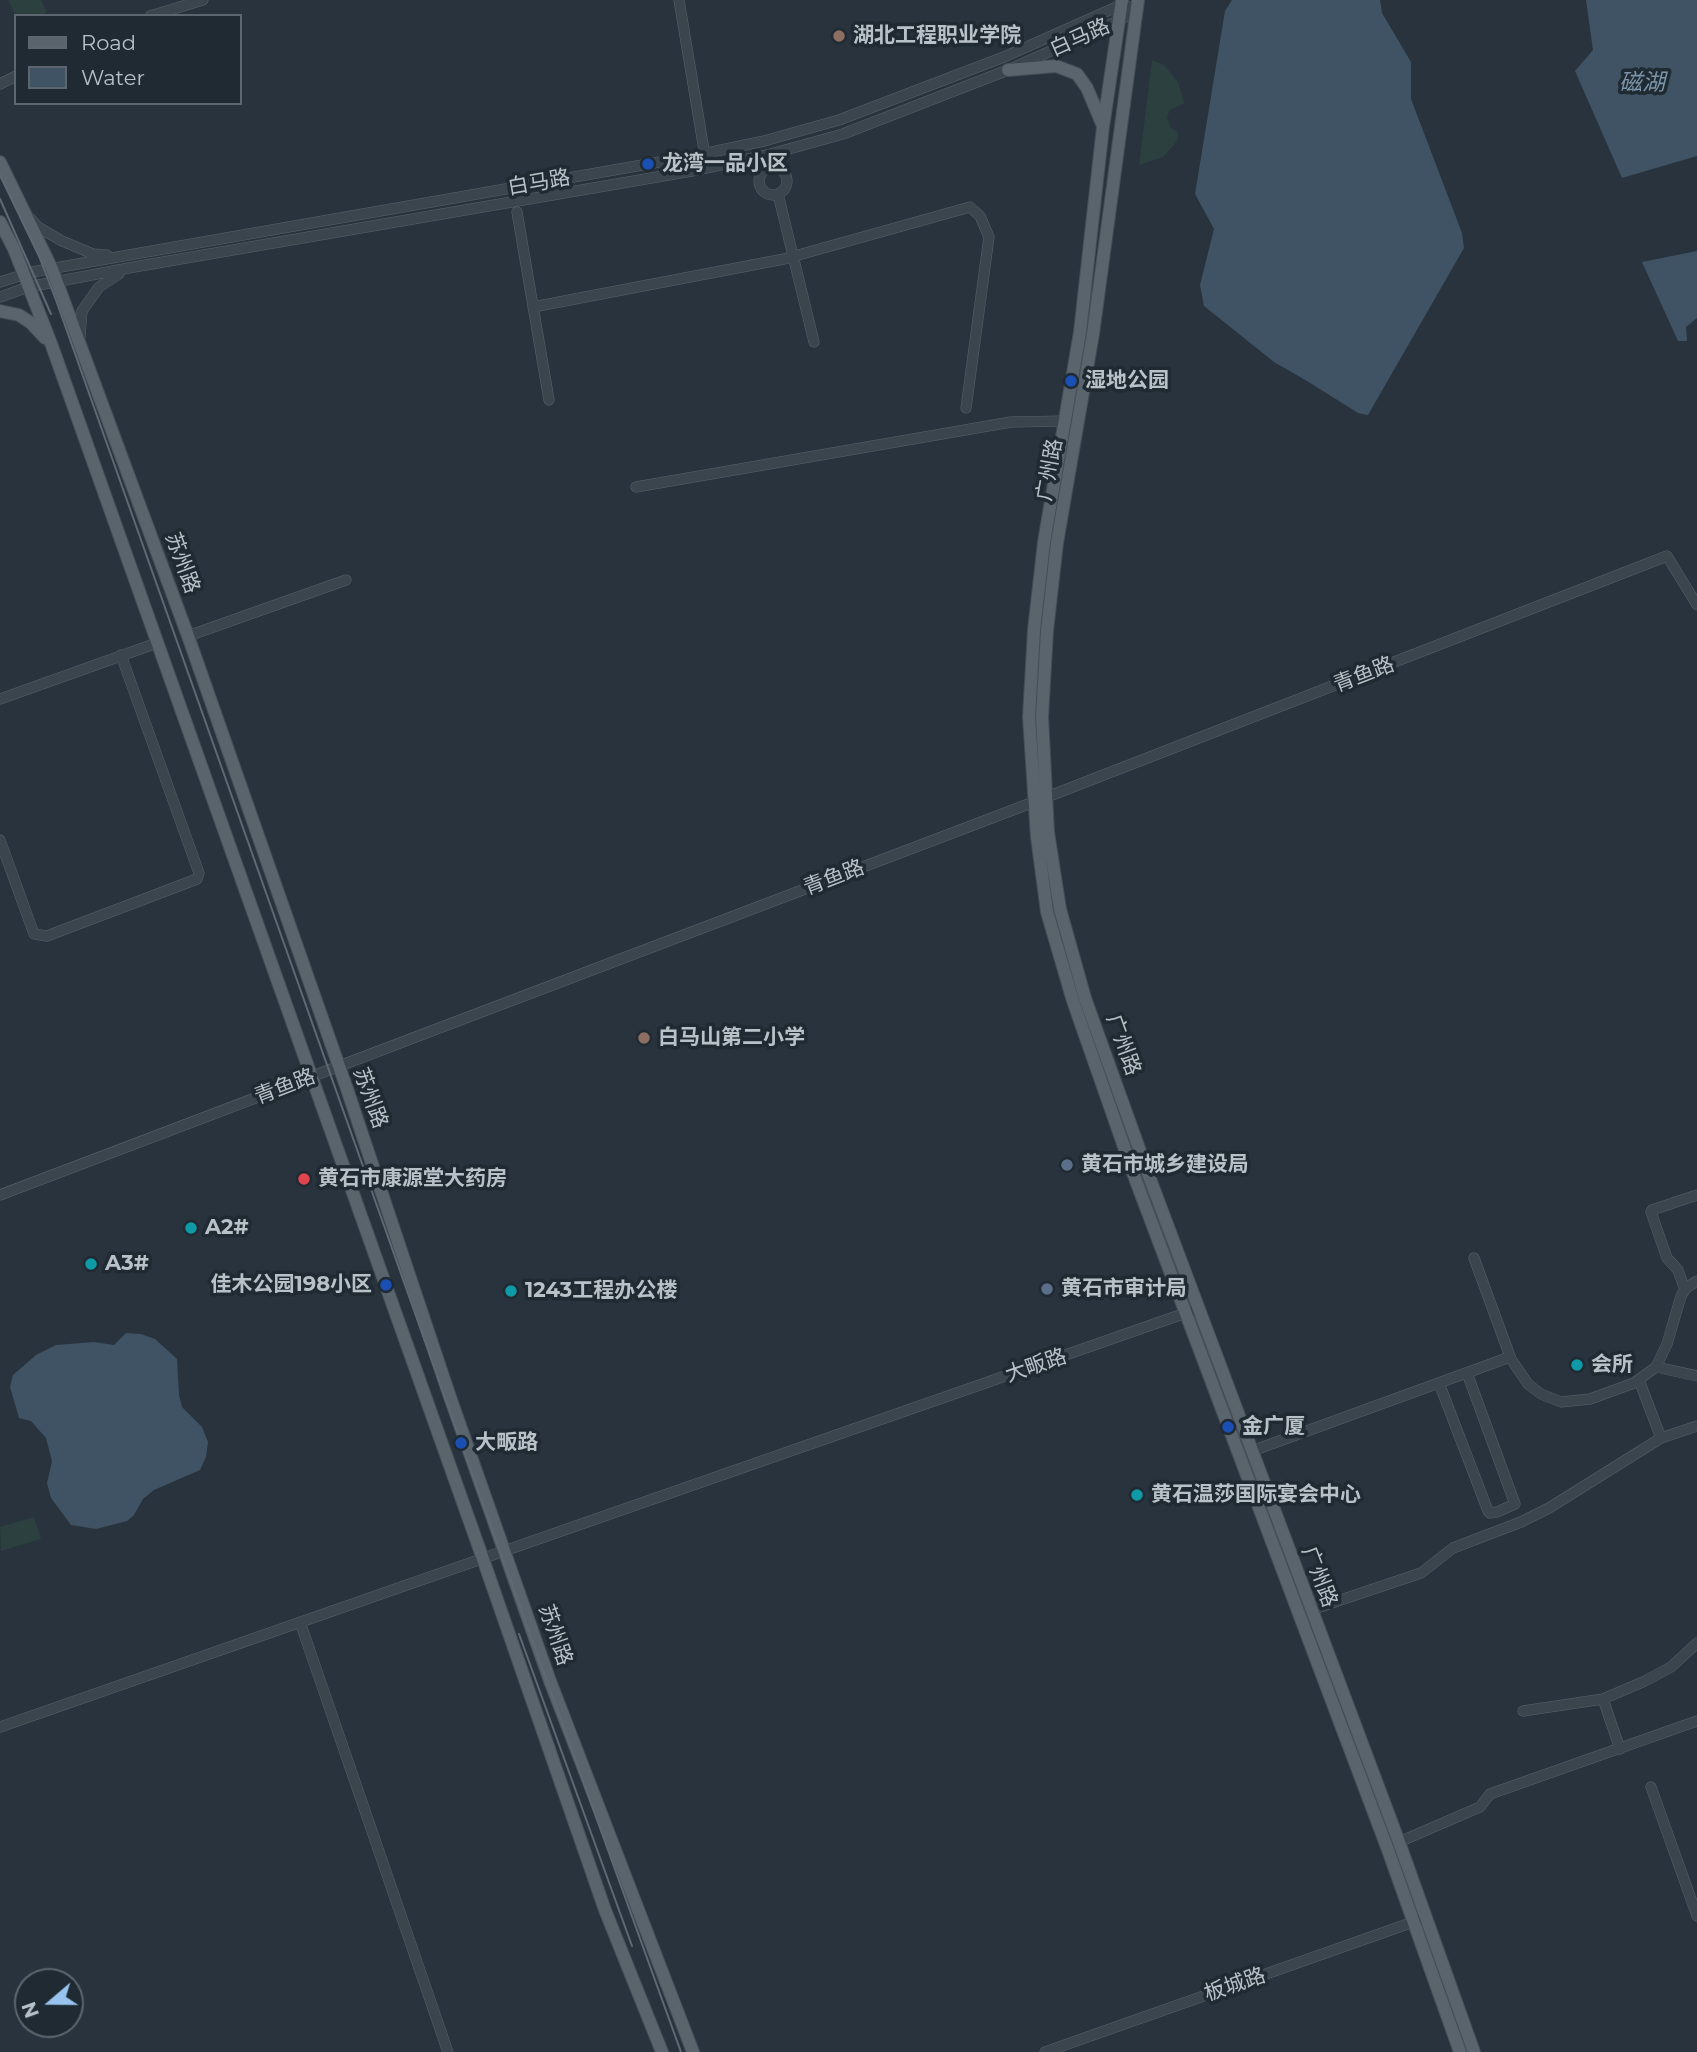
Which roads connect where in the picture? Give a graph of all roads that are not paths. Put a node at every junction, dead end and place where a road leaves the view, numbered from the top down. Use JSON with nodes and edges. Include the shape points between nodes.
{"nodes":[{"id":1,"x":203,"y":0,"type":"edge"},
{"id":2,"x":678,"y":0,"type":"edge"},
{"id":3,"x":1121,"y":3,"type":"edge"},
{"id":4,"x":1138,"y":4,"type":"edge"},
{"id":5,"x":157,"y":14,"type":"edge"},
{"id":6,"x":1120,"y":20,"type":"junction"},
{"id":7,"x":1008,"y":70,"type":"junction"},
{"id":8,"x":1103,"y":127,"type":"junction"},
{"id":9,"x":705,"y":154,"type":"junction"},
{"id":10,"x":0,"y":162,"type":"edge"},
{"id":11,"x":707,"y":167,"type":"junction"},
{"id":12,"x":778,"y":194,"type":"junction"},
{"id":13,"x":23,"y":211,"type":"junction"},
{"id":14,"x":517,"y":212,"type":"dead end"},
{"id":15,"x":0,"y":222,"type":"edge"},
{"id":16,"x":132,"y":255,"type":"junction"},
{"id":17,"x":794,"y":257,"type":"junction"},
{"id":18,"x":134,"y":267,"type":"junction"},
{"id":19,"x":52,"y":269,"type":"junction"},
{"id":20,"x":23,"y":274,"type":"junction"},
{"id":21,"x":0,"y":282,"type":"edge"},
{"id":22,"x":56,"y":282,"type":"junction"},
{"id":23,"x":29,"y":287,"type":"junction"},
{"id":24,"x":0,"y":297,"type":"edge"},
{"id":25,"x":533,"y":307,"type":"junction"},
{"id":26,"x":0,"y":310,"type":"edge"},
{"id":27,"x":814,"y":342,"type":"dead end"},
{"id":28,"x":80,"y":344,"type":"junction"},
{"id":29,"x":52,"y":346,"type":"junction"},
{"id":30,"x":549,"y":400,"type":"dead end"},
{"id":31,"x":966,"y":408,"type":"dead end"},
{"id":32,"x":1065,"y":421,"type":"junction"},
{"id":33,"x":636,"y":488,"type":"dead end"},
{"id":34,"x":346,"y":580,"type":"dead end"},
{"id":35,"x":1697,"y":605,"type":"edge"},
{"id":36,"x":188,"y":636,"type":"junction"},
{"id":37,"x":157,"y":643,"type":"junction"},
{"id":38,"x":121,"y":655,"type":"junction"},
{"id":39,"x":0,"y":699,"type":"edge"},
{"id":40,"x":1041,"y":799,"type":"junction"},
{"id":41,"x":0,"y":840,"type":"edge"},
{"id":42,"x":338,"y":1067,"type":"junction"},
{"id":43,"x":313,"y":1077,"type":"junction"},
{"id":44,"x":0,"y":1195,"type":"edge"},
{"id":45,"x":1697,"y":1195,"type":"edge"},
{"id":46,"x":1474,"y":1258,"type":"dead end"},
{"id":47,"x":1697,"y":1281,"type":"edge"},
{"id":48,"x":1685,"y":1290,"type":"junction"},
{"id":49,"x":1200,"y":1308,"type":"junction"},
{"id":50,"x":1185,"y":1314,"type":"junction"},
{"id":51,"x":1510,"y":1357,"type":"junction"},
{"id":52,"x":1656,"y":1367,"type":"junction"},
{"id":53,"x":1467,"y":1373,"type":"junction"},
{"id":54,"x":1697,"y":1376,"type":"edge"},
{"id":55,"x":1639,"y":1380,"type":"junction"},
{"id":56,"x":1439,"y":1383,"type":"junction"},
{"id":57,"x":1697,"y":1426,"type":"edge"},
{"id":58,"x":1661,"y":1438,"type":"junction"},
{"id":59,"x":1252,"y":1451,"type":"junction"},
{"id":60,"x":1515,"y":1504,"type":"junction"},
{"id":61,"x":1521,"y":1522,"type":"junction"},
{"id":62,"x":506,"y":1551,"type":"junction"},
{"id":63,"x":483,"y":1559,"type":"junction"},
{"id":64,"x":1311,"y":1610,"type":"junction"},
{"id":65,"x":300,"y":1622,"type":"junction"},
{"id":66,"x":1697,"y":1643,"type":"edge"},
{"id":67,"x":1603,"y":1699,"type":"junction"},
{"id":68,"x":1523,"y":1711,"type":"dead end"},
{"id":69,"x":1697,"y":1721,"type":"edge"},
{"id":70,"x":0,"y":1727,"type":"edge"},
{"id":71,"x":1620,"y":1749,"type":"junction"},
{"id":72,"x":1651,"y":1787,"type":"dead end"},
{"id":73,"x":1399,"y":1842,"type":"junction"},
{"id":74,"x":1697,"y":1916,"type":"edge"},
{"id":75,"x":1420,"y":1920,"type":"junction"},
{"id":76,"x":448,"y":2052,"type":"edge"},
{"id":77,"x":662,"y":2052,"type":"edge"},
{"id":78,"x":693,"y":2052,"type":"edge"},
{"id":79,"x":1045,"y":2052,"type":"edge"},
{"id":80,"x":1460,"y":2052,"type":"edge"},
{"id":81,"x":1474,"y":2052,"type":"edge"}],
"edges":[{"from":1,"to":5,"type":"street"},
{"from":2,"to":9,"type":"street"},
{"from":3,"to":4,"type":"street","name":"白马路"},
{"from":3,"to":6,"type":"main road","name":"广州路"},
{"from":3,"to":9,"type":"street","name":"白马路","via":[[1004,57],[839,120]]},
{"from":4,"to":6,"type":"street","name":"白马路"},
{"from":4,"to":40,"type":"main road","name":"广州路","via":[[1093,334],[1055,556],[1042,717]]},
{"from":6,"to":7,"type":"street","name":"白马路"},
{"from":6,"to":8,"type":"main road","name":"广州路"},
{"from":7,"to":8,"type":"main road","via":[[1056,66],[1077,74]]},
{"from":7,"to":11,"type":"street","name":"白马路","via":[[843,134]]},
{"from":8,"to":32,"type":"main road","name":"广州路"},
{"from":9,"to":11,"type":"street"},
{"from":9,"to":16,"type":"street","name":"白马路"},
{"from":10,"to":13,"type":"main road","name":"苏州路"},
{"from":11,"to":18,"type":"street","name":"白马路"},
{"from":12,"to":12,"type":"street","via":[[787,183],[783,165],[757,172],[765,192]]},
{"from":12,"to":17,"type":"street"},
{"from":13,"to":16,"type":"street","via":[[38,227],[93,254]]},
{"from":13,"to":19,"type":"main road","name":"苏州路"},
{"from":14,"to":25,"type":"street"},
{"from":15,"to":20,"type":"main road","name":"苏州路"},
{"from":16,"to":19,"type":"street","name":"白马路"},
{"from":17,"to":25,"type":"street"},
{"from":17,"to":27,"type":"street"},
{"from":17,"to":31,"type":"street","via":[[970,207],[980,216],[989,237]]},
{"from":18,"to":22,"type":"street","name":"白马路"},
{"from":18,"to":28,"type":"street","via":[[108,279],[82,311]]},
{"from":19,"to":20,"type":"street","name":"白马路"},
{"from":19,"to":22,"type":"main road","name":"苏州路"},
{"from":20,"to":21,"type":"street","name":"白马路"},
{"from":20,"to":23,"type":"main road","name":"苏州路"},
{"from":22,"to":23,"type":"street","name":"白马路"},
{"from":22,"to":28,"type":"main road","name":"苏州路"},
{"from":23,"to":24,"type":"street","name":"白马路"},
{"from":23,"to":29,"type":"main road","name":"苏州路"},
{"from":25,"to":30,"type":"street"},
{"from":26,"to":29,"type":"main road","via":[[31,323]]},
{"from":28,"to":36,"type":"main road","name":"苏州路"},
{"from":29,"to":37,"type":"main road","name":"苏州路"},
{"from":32,"to":33,"type":"street","via":[[1011,422]]},
{"from":32,"to":40,"type":"main road","name":"广州路","via":[[1034,630],[1029,717]]},
{"from":34,"to":36,"type":"street"},
{"from":35,"to":40,"type":"street","name":"青鱼路","via":[[1667,556]]},
{"from":36,"to":42,"type":"main road","name":"苏州路"},
{"from":37,"to":38,"type":"street"},
{"from":37,"to":43,"type":"main road","name":"苏州路"},
{"from":38,"to":39,"type":"street"},
{"from":38,"to":41,"type":"street","via":[[199,873],[197,880],[47,936],[34,934]]},
{"from":40,"to":42,"type":"street","name":"青鱼路"},
{"from":40,"to":49,"type":"main road","name":"广州路","via":[[1060,909],[1085,998]]},
{"from":40,"to":50,"type":"main road","name":"广州路","via":[[1037,837],[1047,912],[1073,1002]]},
{"from":42,"to":43,"type":"street","name":"青鱼路"},
{"from":42,"to":62,"type":"main road","name":"苏州路"},
{"from":43,"to":44,"type":"street","name":"青鱼路"},
{"from":43,"to":63,"type":"main road","name":"苏州路"},
{"from":45,"to":48,"type":"street","via":[[1651,1212],[1667,1258],[1678,1270]]},
{"from":46,"to":51,"type":"street"},
{"from":47,"to":48,"type":"street"},
{"from":48,"to":52,"type":"street"},
{"from":49,"to":50,"type":"street","name":"大畈路"},
{"from":49,"to":59,"type":"main road","name":"广州路"},
{"from":50,"to":62,"type":"street","name":"大畈路"},
{"from":50,"to":75,"type":"main road","name":"广州路"},
{"from":51,"to":53,"type":"street"},
{"from":51,"to":55,"type":"street","via":[[1528,1384],[1561,1402],[1590,1399]]},
{"from":52,"to":54,"type":"street"},
{"from":52,"to":55,"type":"street"},
{"from":53,"to":56,"type":"street"},
{"from":53,"to":60,"type":"street"},
{"from":55,"to":58,"type":"street"},
{"from":56,"to":59,"type":"street"},
{"from":56,"to":60,"type":"street","via":[[1488,1511]]},
{"from":57,"to":58,"type":"street"},
{"from":58,"to":61,"type":"street"},
{"from":59,"to":64,"type":"main road","name":"广州路"},
{"from":60,"to":61,"type":"street"},
{"from":61,"to":64,"type":"street","via":[[1453,1548],[1421,1573]]},
{"from":62,"to":63,"type":"street","name":"大畈路"},
{"from":62,"to":78,"type":"main road","name":"苏州路"},
{"from":63,"to":65,"type":"street","name":"大畈路"},
{"from":63,"to":77,"type":"main road","name":"苏州路","via":[[601,1897]]},
{"from":64,"to":73,"type":"main road","name":"广州路"},
{"from":65,"to":70,"type":"street","name":"大畈路"},
{"from":65,"to":76,"type":"street"},
{"from":66,"to":67,"type":"street","via":[[1671,1667]]},
{"from":67,"to":68,"type":"street"},
{"from":67,"to":71,"type":"street"},
{"from":69,"to":71,"type":"street"},
{"from":71,"to":73,"type":"street","via":[[1490,1794],[1480,1807]]},
{"from":72,"to":74,"type":"street"},
{"from":73,"to":75,"type":"main road","name":"广州路"},
{"from":75,"to":79,"type":"street","name":"板城路"},
{"from":75,"to":80,"type":"main road","name":"广州路"},
{"from":75,"to":81,"type":"main road","name":"广州路"}]}
